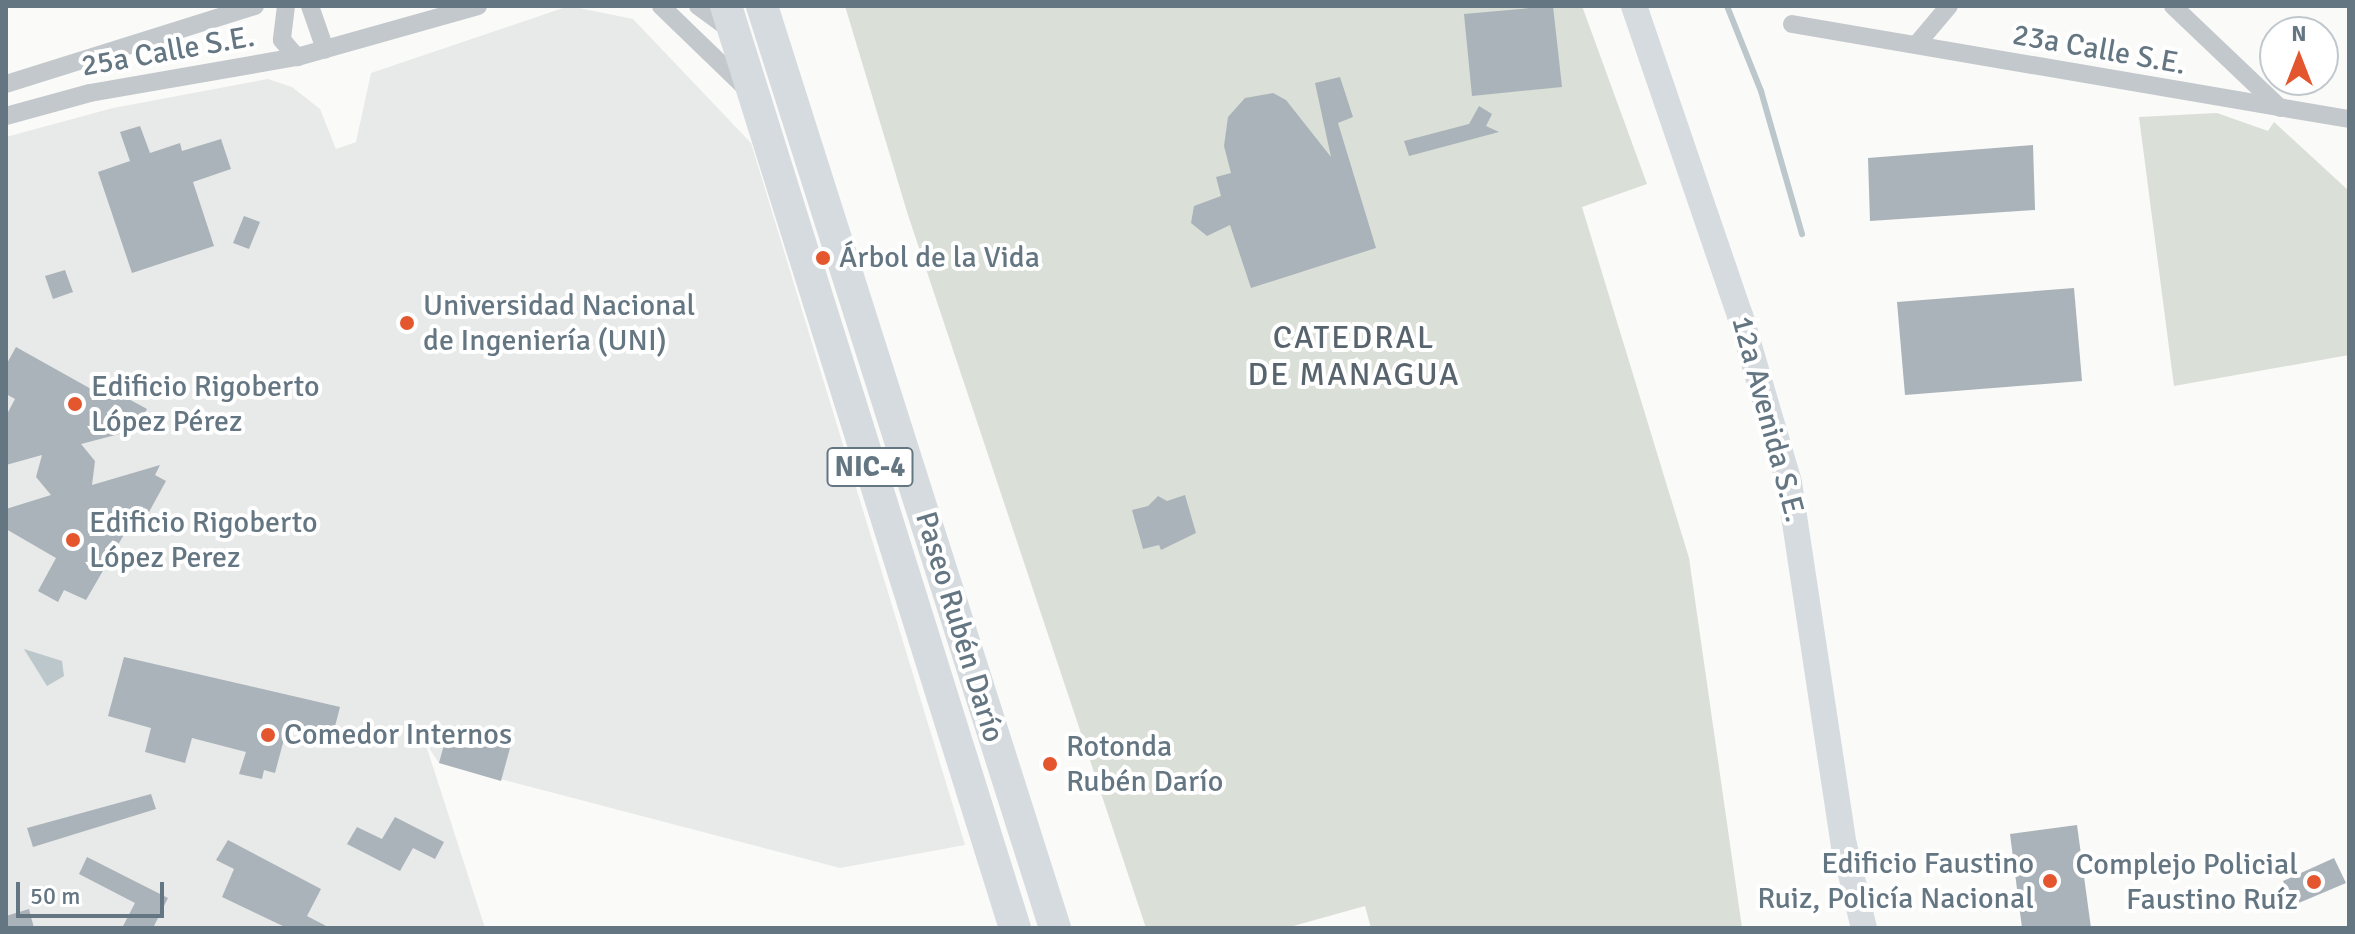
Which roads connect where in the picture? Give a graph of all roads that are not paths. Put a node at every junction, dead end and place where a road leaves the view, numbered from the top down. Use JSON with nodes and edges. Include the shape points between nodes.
{"nodes":[{"id":1,"x":255,"y":6,"type":"edge"},
{"id":2,"x":286,"y":6,"type":"edge"},
{"id":3,"x":310,"y":6,"type":"edge"},
{"id":4,"x":478,"y":6,"type":"edge"},
{"id":5,"x":661,"y":6,"type":"edge"},
{"id":6,"x":698,"y":6,"type":"edge"},
{"id":7,"x":762,"y":6,"type":"edge"},
{"id":8,"x":1634,"y":6,"type":"edge"},
{"id":9,"x":1949,"y":6,"type":"edge"},
{"id":10,"x":2173,"y":6,"type":"edge"},
{"id":11,"x":730,"y":19,"type":"edge"},
{"id":12,"x":1792,"y":24,"type":"dead end"},
{"id":13,"x":1916,"y":45,"type":"junction"},
{"id":14,"x":325,"y":49,"type":"junction"},
{"id":15,"x":297,"y":57,"type":"junction"},
{"id":16,"x":6,"y":84,"type":"edge"},
{"id":17,"x":756,"y":98,"type":"junction"},
{"id":18,"x":2280,"y":108,"type":"junction"},
{"id":19,"x":6,"y":116,"type":"edge"},
{"id":20,"x":2349,"y":119,"type":"edge"},
{"id":21,"x":1844,"y":845,"type":"junction"},
{"id":22,"x":1015,"y":928,"type":"edge"},
{"id":23,"x":1055,"y":928,"type":"edge"},
{"id":24,"x":1846,"y":928,"type":"edge"},
{"id":25,"x":1864,"y":928,"type":"edge"}],
"edges":[{"from":1,"to":16,"type":"street","name":"25a Calle S.E."},
{"from":2,"to":15,"type":"street","via":[[282,40]]},
{"from":3,"to":14,"type":"street"},
{"from":4,"to":14,"type":"street","name":"25a Calle S.E."},
{"from":5,"to":17,"type":"street"},
{"from":6,"to":11,"type":"street"},
{"from":7,"to":23,"type":"highway","name":"Paseo Rubén Darío","number":"NIC-4"},
{"from":8,"to":21,"type":"street","name":"12a Avenida S.E.","via":[[1740,315],[1789,483]]},
{"from":9,"to":13,"type":"street"},
{"from":10,"to":18,"type":"street"},
{"from":11,"to":17,"type":"highway","name":"Paseo Rubén Darío","number":"NIC-4"},
{"from":12,"to":13,"type":"street","name":"23a Calle S.E."},
{"from":13,"to":18,"type":"street","name":"23a Calle S.E."},
{"from":14,"to":15,"type":"street","name":"25a Calle S.E."},
{"from":15,"to":19,"type":"street","name":"25a Calle S.E.","via":[[90,93]]},
{"from":17,"to":22,"type":"highway","name":"Paseo Rubén Darío","number":"NIC-4"},
{"from":18,"to":20,"type":"street","name":"23a Calle S.E."},
{"from":21,"to":24,"type":"street","name":"12a Avenida S.E."},
{"from":21,"to":25,"type":"street","name":"12a Avenida S.E."}]}
